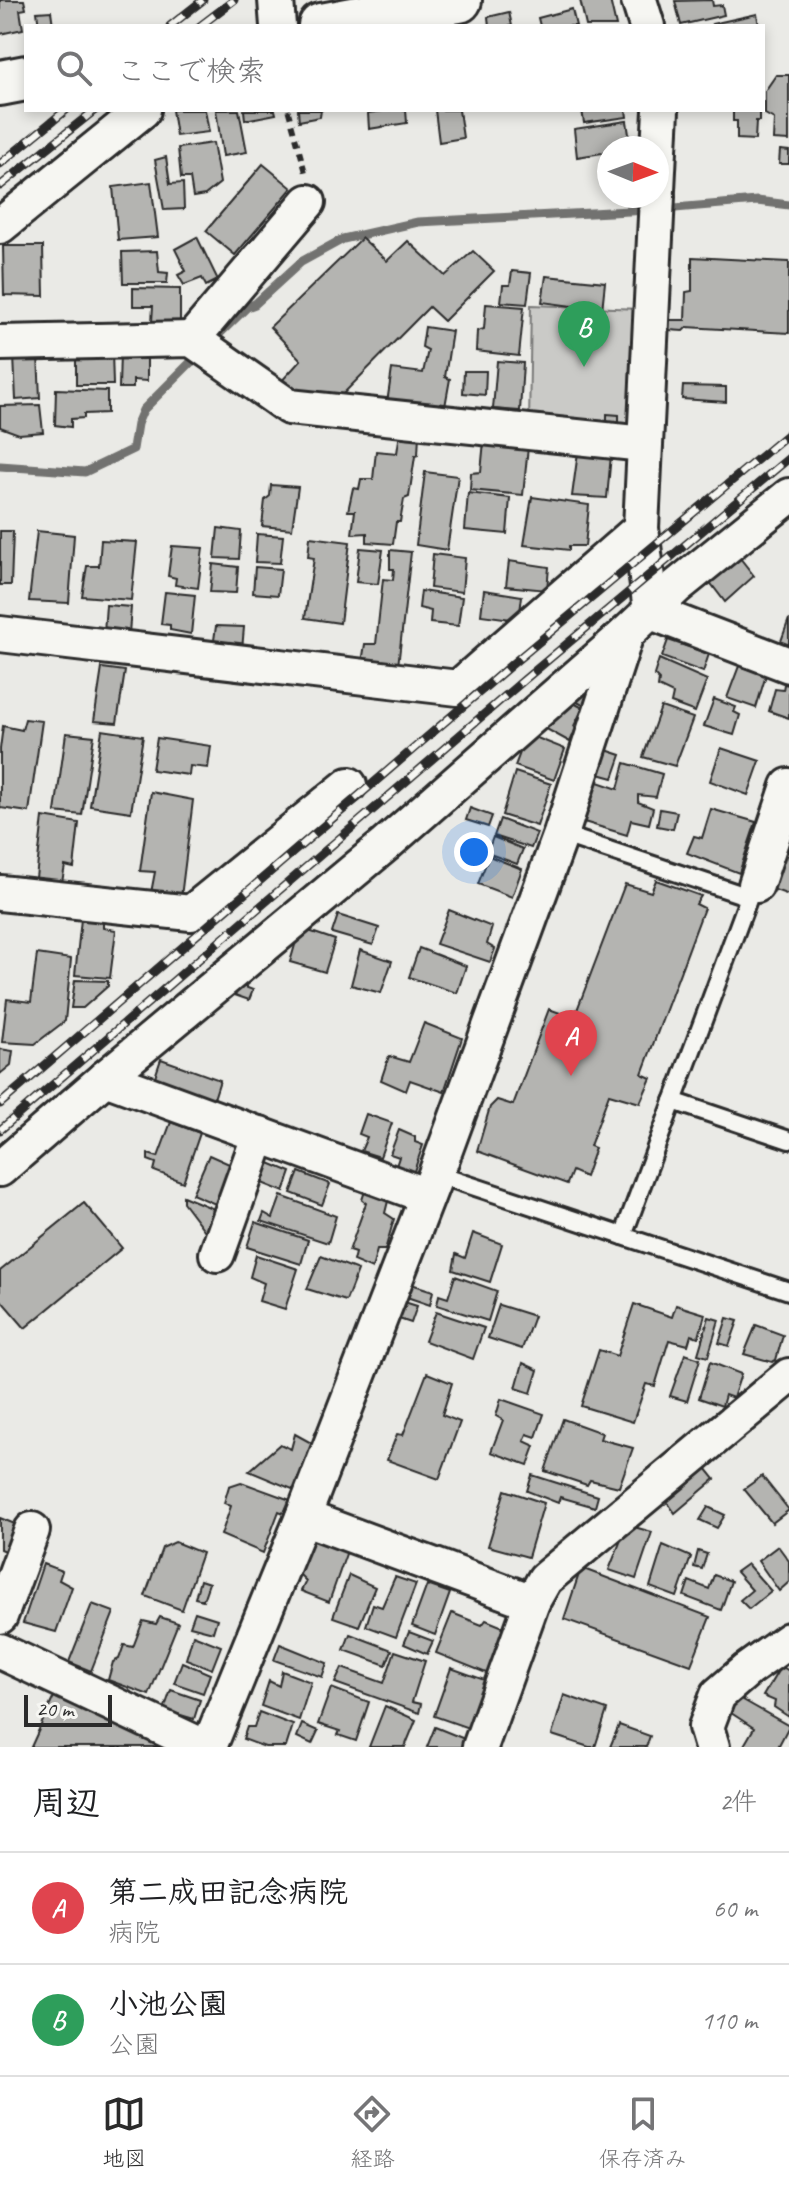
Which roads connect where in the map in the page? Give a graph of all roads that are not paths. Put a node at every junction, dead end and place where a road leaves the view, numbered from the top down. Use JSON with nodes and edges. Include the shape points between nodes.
{"nodes":[{"id":1,"x":276,"y":0,"type":"edge"},
{"id":2,"x":459,"y":0,"type":"edge"},
{"id":3,"x":639,"y":0,"type":"edge"},
{"id":4,"x":278,"y":24,"type":"edge"},
{"id":5,"x":332,"y":24,"type":"edge"},
{"id":6,"x":646,"y":24,"type":"edge"},
{"id":7,"x":24,"y":78,"type":"edge"},
{"id":8,"x":0,"y":83,"type":"edge"},
{"id":9,"x":141,"y":112,"type":"edge"},
{"id":10,"x":661,"y":112,"type":"edge"},
{"id":11,"x":660,"y":136,"type":"edge"},
{"id":12,"x":308,"y":202,"type":"road end"},
{"id":13,"x":657,"y":211,"type":"edge"},
{"id":14,"x":0,"y":226,"type":"edge"},
{"id":15,"x":0,"y":343,"type":"edge"},
{"id":16,"x":204,"y":347,"type":"junction"},
{"id":17,"x":644,"y":444,"type":"junction"},
{"id":18,"x":789,"y":496,"type":"edge"},
{"id":19,"x":641,"y":528,"type":"junction"},
{"id":20,"x":639,"y":623,"type":"junction"},
{"id":21,"x":0,"y":634,"type":"edge"},
{"id":22,"x":789,"y":665,"type":"edge"},
{"id":23,"x":349,"y":785,"type":"dead end"},
{"id":24,"x":789,"y":786,"type":"edge"},
{"id":25,"x":561,"y":834,"type":"junction"},
{"id":26,"x":756,"y":885,"type":"dead end"},
{"id":27,"x":0,"y":893,"type":"edge"},
{"id":28,"x":105,"y":1078,"type":"junction"},
{"id":29,"x":673,"y":1101,"type":"junction"},
{"id":30,"x":260,"y":1134,"type":"junction"},
{"id":31,"x":789,"y":1140,"type":"edge"},
{"id":32,"x":0,"y":1169,"type":"edge"},
{"id":33,"x":432,"y":1185,"type":"junction"},
{"id":34,"x":623,"y":1236,"type":"junction"},
{"id":35,"x":217,"y":1254,"type":"dead end"},
{"id":36,"x":789,"y":1291,"type":"edge"},
{"id":37,"x":789,"y":1376,"type":"edge"},
{"id":38,"x":303,"y":1517,"type":"junction"},
{"id":39,"x":32,"y":1530,"type":"dead end"},
{"id":40,"x":532,"y":1602,"type":"junction"},
{"id":41,"x":0,"y":1616,"type":"edge"},
{"id":42,"x":788,"y":1642,"type":"edge"},
{"id":43,"x":0,"y":1651,"type":"edge"},
{"id":44,"x":207,"y":1747,"type":"edge"},
{"id":45,"x":480,"y":1747,"type":"edge"},
{"id":46,"x":712,"y":1747,"type":"edge"}],
"edges":[{"from":1,"to":4,"type":"street"},
{"from":2,"to":5,"type":"main road"},
{"from":3,"to":6,"type":"street"},
{"from":7,"to":8,"type":"main road"},
{"from":9,"to":14,"type":"street"},
{"from":10,"to":11,"type":"street"},
{"from":12,"to":16,"type":"street"},
{"from":13,"to":17,"type":"street"},
{"from":15,"to":16,"type":"street"},
{"from":16,"to":17,"type":"street","via":[[289,407]]},
{"from":17,"to":19,"type":"street"},
{"from":18,"to":20,"type":"street"},
{"from":19,"to":20,"type":"street"},
{"from":19,"to":21,"type":"street","via":[[458,688]]},
{"from":20,"to":22,"type":"street"},
{"from":20,"to":25,"type":"street"},
{"from":20,"to":28,"type":"street","via":[[385,845]]},
{"from":23,"to":27,"type":"street","via":[[191,913]]},
{"from":24,"to":26,"type":"street"},
{"from":25,"to":29,"type":"lane","via":[[749,897]]},
{"from":25,"to":33,"type":"street"},
{"from":28,"to":30,"type":"street"},
{"from":28,"to":32,"type":"street"},
{"from":29,"to":31,"type":"lane"},
{"from":29,"to":34,"type":"lane"},
{"from":30,"to":33,"type":"street"},
{"from":30,"to":35,"type":"street"},
{"from":33,"to":34,"type":"lane"},
{"from":33,"to":38,"type":"street"},
{"from":34,"to":36,"type":"lane"},
{"from":37,"to":40,"type":"street","via":[[545,1579]]},
{"from":38,"to":40,"type":"street"},
{"from":38,"to":44,"type":"street"},
{"from":39,"to":41,"type":"street"},
{"from":40,"to":45,"type":"street"},
{"from":42,"to":46,"type":"street","via":[[718,1695],[706,1727]]},
{"from":43,"to":44,"type":"street"}]}
